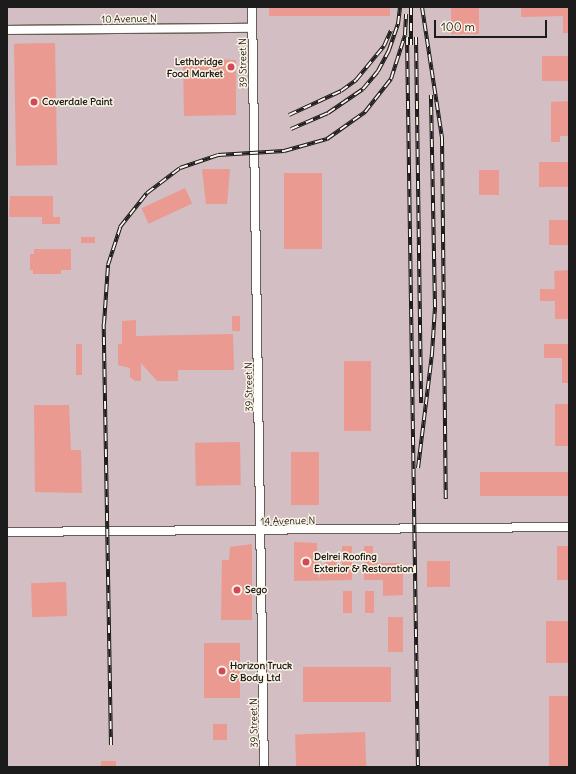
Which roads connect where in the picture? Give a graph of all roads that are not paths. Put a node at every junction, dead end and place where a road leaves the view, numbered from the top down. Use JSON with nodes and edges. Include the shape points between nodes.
{"nodes":[{"id":1,"x":252,"y":7,"type":"edge"},
{"id":2,"x":252,"y":28,"type":"junction"},
{"id":3,"x":7,"y":30,"type":"edge"},
{"id":4,"x":569,"y":527,"type":"edge"},
{"id":5,"x":261,"y":531,"type":"junction"},
{"id":6,"x":7,"y":532,"type":"edge"},
{"id":7,"x":264,"y":767,"type":"edge"}],
"edges":[{"from":1,"to":2,"type":"street","name":"39 Street N"},
{"from":2,"to":3,"type":"street","name":"10 Avenue N"},
{"from":2,"to":5,"type":"street","name":"39 Street N"},
{"from":4,"to":5,"type":"street","name":"14 Avenue N"},
{"from":5,"to":6,"type":"street","name":"14 Avenue N"},
{"from":5,"to":7,"type":"street","name":"39 Street N"}]}
